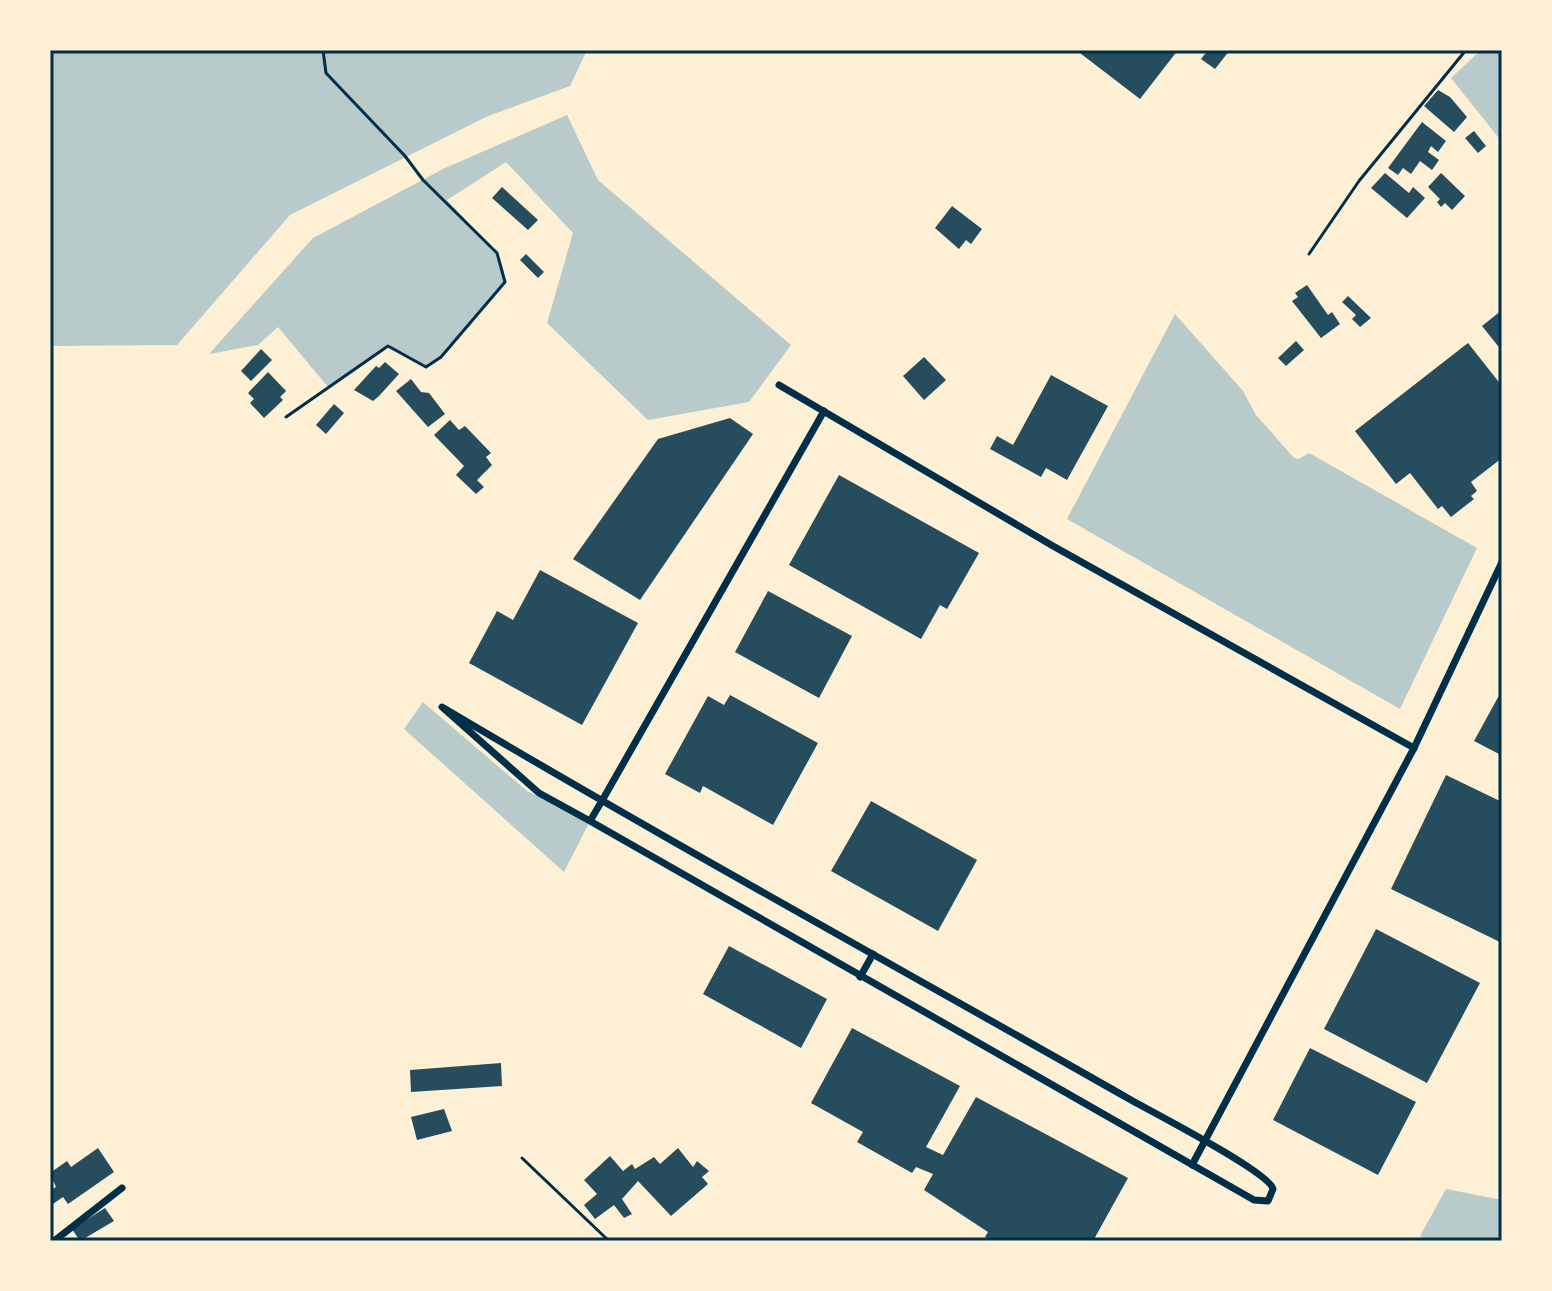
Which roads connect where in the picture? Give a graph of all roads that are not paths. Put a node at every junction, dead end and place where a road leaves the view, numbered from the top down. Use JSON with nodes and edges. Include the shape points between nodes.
{"nodes":[{"id":1,"x":1466,"y":50,"type":"edge"},
{"id":2,"x":1309,"y":254,"type":"dead end"},
{"id":3,"x":779,"y":385,"type":"dead end"},
{"id":4,"x":824,"y":411,"type":"junction"},
{"id":5,"x":1502,"y":562,"type":"edge"},
{"id":6,"x":433,"y":700,"type":"dead end"},
{"id":7,"x":442,"y":707,"type":"junction"},
{"id":8,"x":1414,"y":748,"type":"junction"},
{"id":9,"x":603,"y":799,"type":"junction"},
{"id":10,"x":590,"y":821,"type":"junction"},
{"id":11,"x":873,"y":954,"type":"junction"},
{"id":12,"x":860,"y":977,"type":"junction"},
{"id":13,"x":1204,"y":1142,"type":"junction"},
{"id":14,"x":522,"y":1158,"type":"dead end"},
{"id":15,"x":1192,"y":1165,"type":"junction"},
{"id":16,"x":122,"y":1188,"type":"dead end"},
{"id":17,"x":54,"y":1241,"type":"edge"},
{"id":18,"x":609,"y":1241,"type":"edge"}],
"edges":[{"from":1,"to":2,"type":"lane","via":[[1378,157]]},
{"from":3,"to":4,"type":"street"},
{"from":4,"to":8,"type":"street"},
{"from":4,"to":9,"type":"street"},
{"from":5,"to":8,"type":"street"},
{"from":6,"to":7,"type":"street"},
{"from":7,"to":9,"type":"street"},
{"from":7,"to":10,"type":"street","via":[[533,788]]},
{"from":8,"to":13,"type":"street"},
{"from":9,"to":10,"type":"street"},
{"from":9,"to":11,"type":"street"},
{"from":10,"to":12,"type":"street"},
{"from":11,"to":12,"type":"street"},
{"from":11,"to":13,"type":"street"},
{"from":12,"to":15,"type":"street"},
{"from":13,"to":15,"type":"street"},
{"from":13,"to":15,"type":"street","via":[[1267,1178],[1273,1189],[1268,1201],[1254,1200]]},
{"from":14,"to":18,"type":"lane"},
{"from":16,"to":17,"type":"street"}]}
